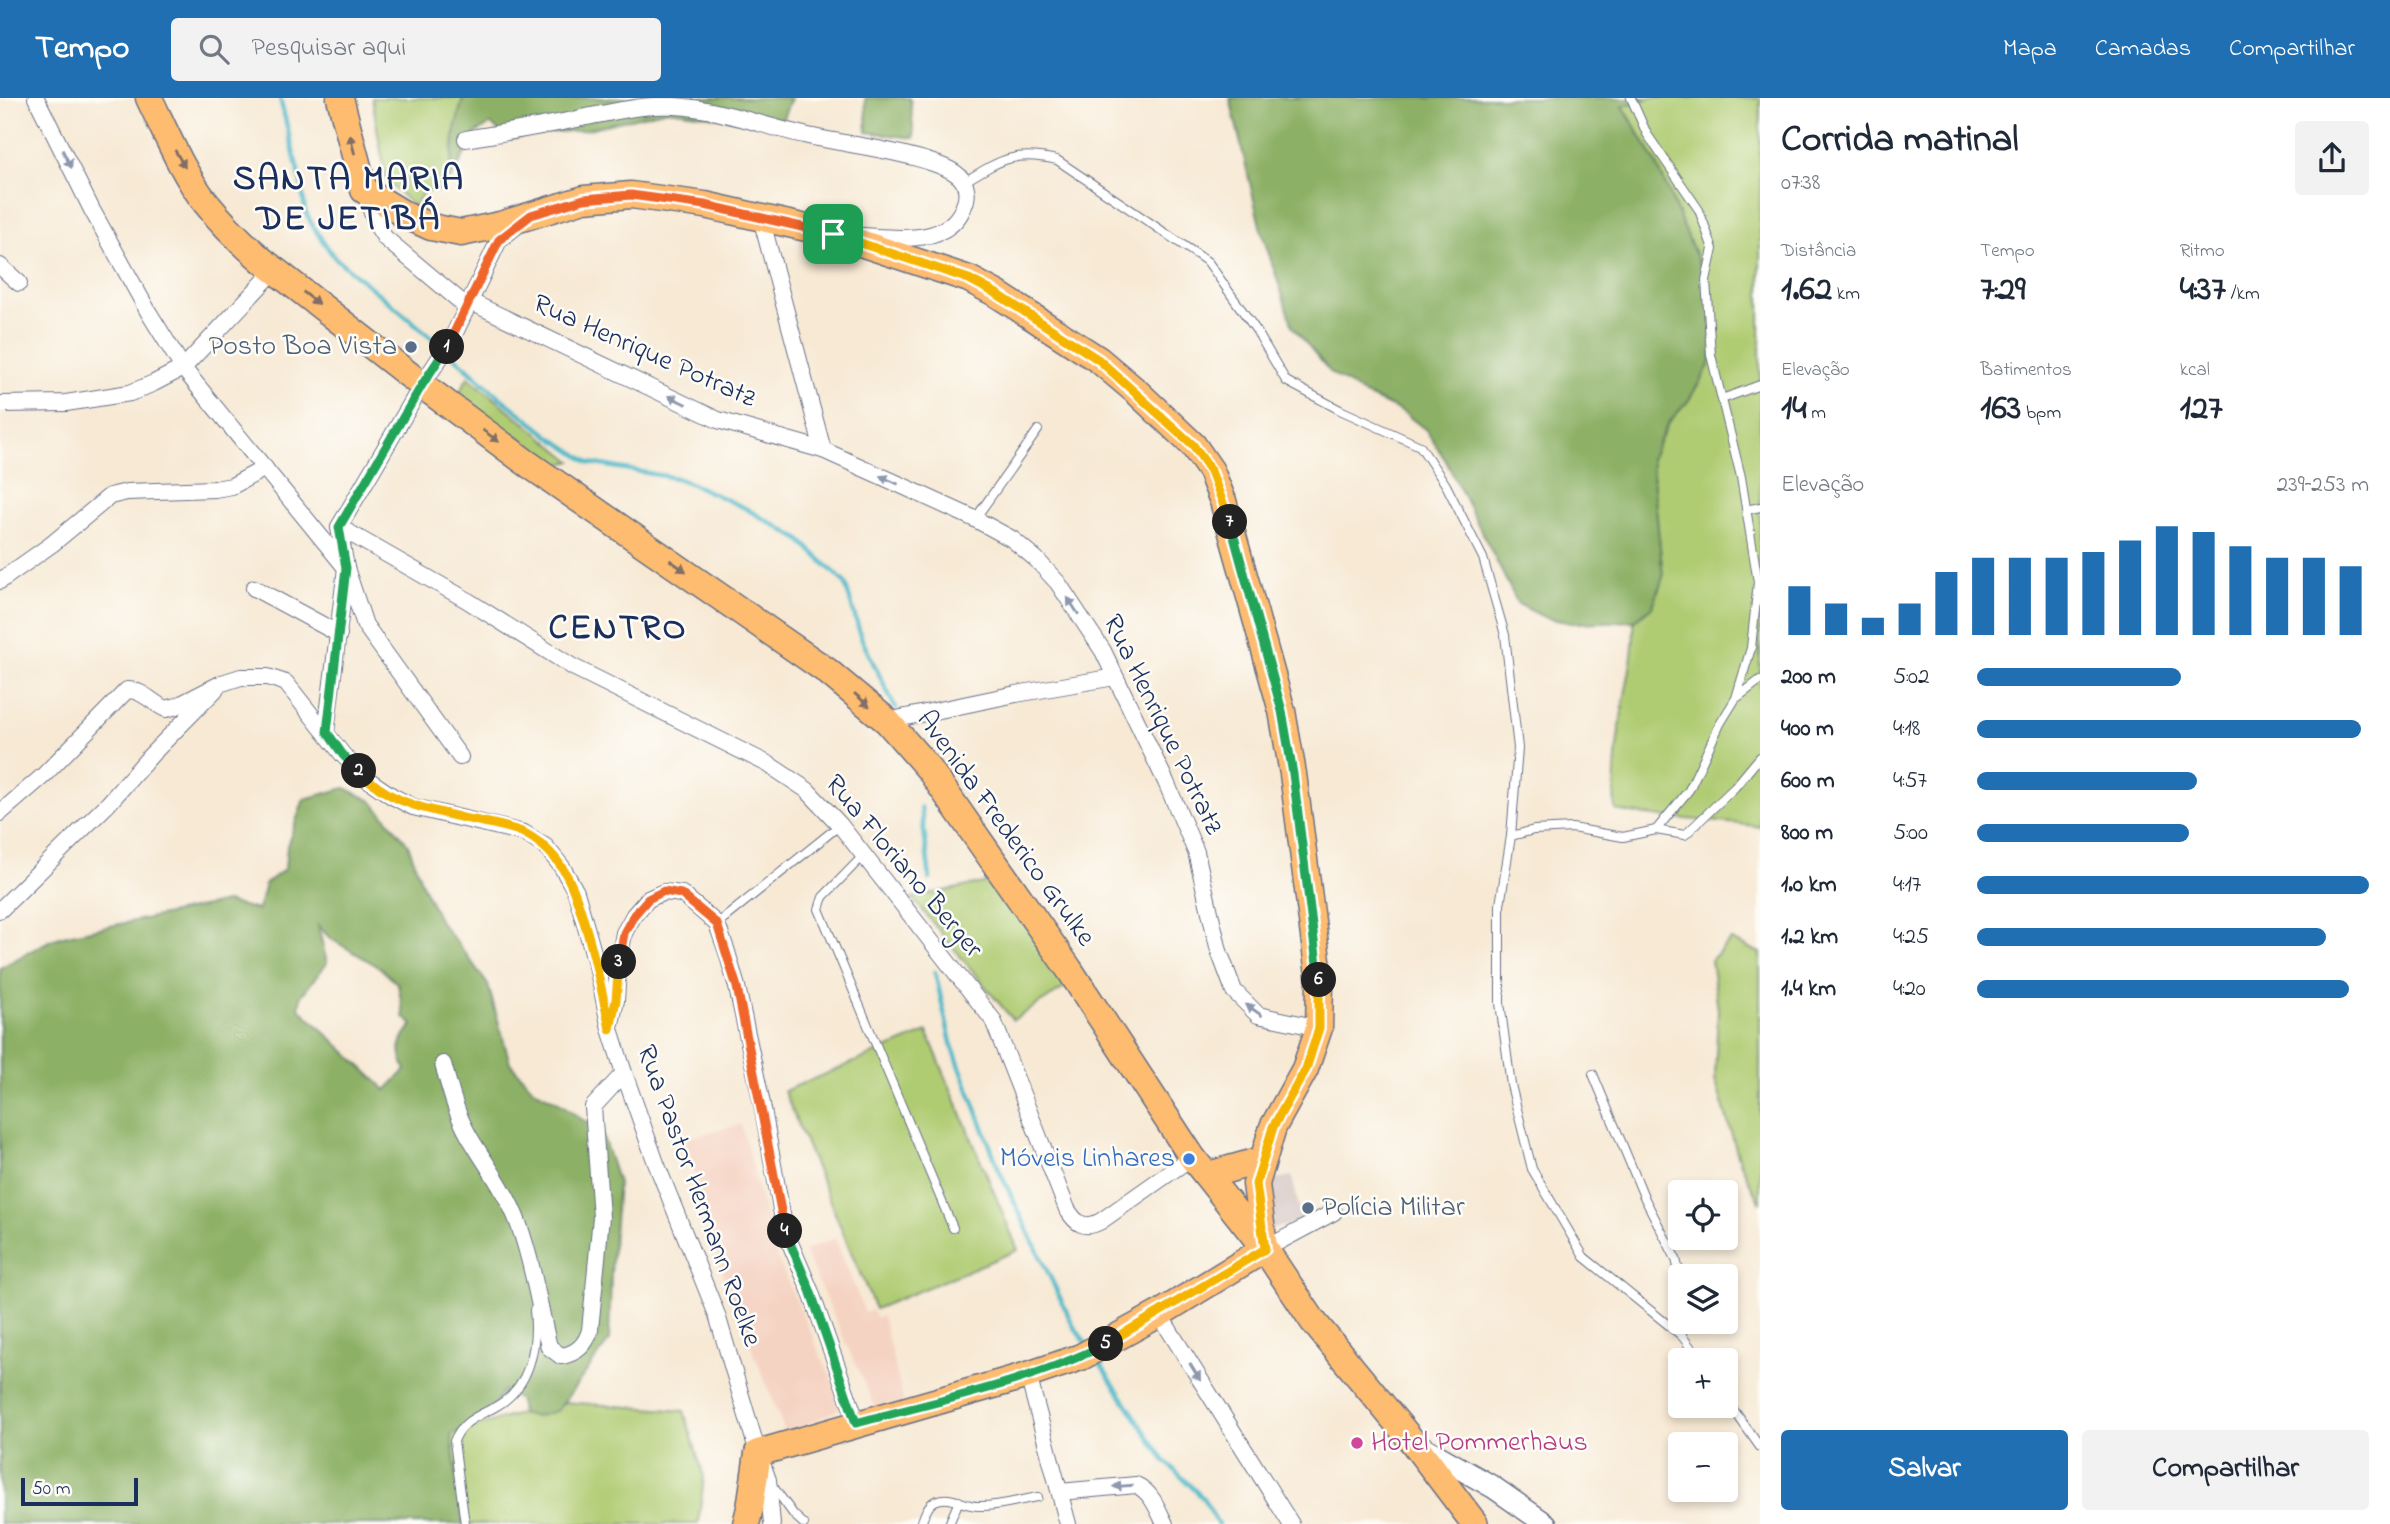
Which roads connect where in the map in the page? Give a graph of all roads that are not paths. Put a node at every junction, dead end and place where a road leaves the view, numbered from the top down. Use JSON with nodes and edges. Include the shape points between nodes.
{"nodes":[{"id":1,"x":36,"y":98,"type":"edge"},
{"id":2,"x":149,"y":98,"type":"edge"},
{"id":3,"x":340,"y":98,"type":"edge"},
{"id":4,"x":1631,"y":98,"type":"edge"},
{"id":5,"x":466,"y":139,"type":"dead end"},
{"id":6,"x":964,"y":182,"type":"junction"},
{"id":7,"x":364,"y":190,"type":"junction"},
{"id":8,"x":531,"y":215,"type":"junction"},
{"id":9,"x":761,"y":218,"type":"junction"},
{"id":10,"x":833,"y":234,"type":"junction"},
{"id":11,"x":0,"y":266,"type":"edge"},
{"id":12,"x":275,"y":270,"type":"junction"},
{"id":13,"x":19,"y":283,"type":"dead end"},
{"id":14,"x":468,"y":304,"type":"junction"},
{"id":15,"x":183,"y":368,"type":"junction"},
{"id":16,"x":429,"y":375,"type":"junction"},
{"id":17,"x":1760,"y":385,"type":"edge"},
{"id":18,"x":1722,"y":399,"type":"junction"},
{"id":19,"x":0,"y":404,"type":"edge"},
{"id":20,"x":1038,"y":430,"type":"dead end"},
{"id":21,"x":823,"y":450,"type":"junction"},
{"id":22,"x":265,"y":468,"type":"junction"},
{"id":23,"x":1760,"y":507,"type":"edge"},
{"id":24,"x":1746,"y":510,"type":"junction"},
{"id":25,"x":975,"y":519,"type":"junction"},
{"id":26,"x":339,"y":527,"type":"junction"},
{"id":27,"x":346,"y":568,"type":"junction"},
{"id":28,"x":0,"y":581,"type":"edge"},
{"id":29,"x":254,"y":589,"type":"dead end"},
{"id":30,"x":339,"y":634,"type":"junction"},
{"id":31,"x":1115,"y":677,"type":"junction"},
{"id":32,"x":1760,"y":680,"type":"edge"},
{"id":33,"x":222,"y":682,"type":"junction"},
{"id":34,"x":1736,"y":698,"type":"junction"},
{"id":35,"x":887,"y":721,"type":"junction"},
{"id":36,"x":327,"y":732,"type":"junction"},
{"id":37,"x":460,"y":757,"type":"dead end"},
{"id":38,"x":1760,"y":757,"type":"edge"},
{"id":39,"x":0,"y":813,"type":"edge"},
{"id":40,"x":840,"y":825,"type":"junction"},
{"id":41,"x":1656,"y":831,"type":"junction"},
{"id":42,"x":1511,"y":835,"type":"junction"},
{"id":43,"x":864,"y":855,"type":"junction"},
{"id":44,"x":0,"y":910,"type":"edge"},
{"id":45,"x":717,"y":924,"type":"junction"},
{"id":46,"x":1319,"y":1028,"type":"junction"},
{"id":47,"x":610,"y":1029,"type":"junction"},
{"id":48,"x":443,"y":1065,"type":"dead end"},
{"id":49,"x":624,"y":1073,"type":"junction"},
{"id":50,"x":1593,"y":1074,"type":"dead end"},
{"id":51,"x":1262,"y":1160,"type":"junction"},
{"id":52,"x":1200,"y":1166,"type":"junction"},
{"id":53,"x":1334,"y":1212,"type":"dead end"},
{"id":54,"x":953,"y":1228,"type":"dead end"},
{"id":55,"x":1265,"y":1249,"type":"junction"},
{"id":56,"x":1677,"y":1264,"type":"edge"},
{"id":57,"x":531,"y":1272,"type":"junction"},
{"id":58,"x":1159,"y":1314,"type":"junction"},
{"id":59,"x":1682,"y":1336,"type":"joint"},
{"id":60,"x":1691,"y":1348,"type":"edge"},
{"id":61,"x":1028,"y":1375,"type":"junction"},
{"id":62,"x":1738,"y":1416,"type":"edge"},
{"id":63,"x":856,"y":1423,"type":"junction"},
{"id":64,"x":1412,"y":1441,"type":"junction"},
{"id":65,"x":1760,"y":1447,"type":"edge"},
{"id":66,"x":758,"y":1453,"type":"junction"},
{"id":67,"x":768,"y":1480,"type":"junction"},
{"id":68,"x":1060,"y":1492,"type":"junction"},
{"id":69,"x":1038,"y":1497,"type":"dead end"},
{"id":70,"x":959,"y":1501,"type":"junction"},
{"id":71,"x":465,"y":1524,"type":"edge"},
{"id":72,"x":746,"y":1524,"type":"edge"},
{"id":73,"x":772,"y":1524,"type":"edge"},
{"id":74,"x":804,"y":1524,"type":"edge"},
{"id":75,"x":921,"y":1524,"type":"edge"},
{"id":76,"x":949,"y":1524,"type":"edge"},
{"id":77,"x":1068,"y":1524,"type":"edge"},
{"id":78,"x":1165,"y":1524,"type":"edge"},
{"id":79,"x":1291,"y":1524,"type":"edge"},
{"id":80,"x":1475,"y":1524,"type":"edge"},
{"id":81,"x":1546,"y":1524,"type":"edge"}],
"edges":[{"from":1,"to":15,"type":"street","one_way":true,"via":[[99,222]]},
{"from":2,"to":12,"type":"main road","name":"Avenida Frederico Grulke","one_way":true,"via":[[205,201],[239,240]]},
{"from":7,"to":3,"type":"main road","one_way":true},
{"from":4,"to":18,"type":"lane","via":[[1647,134],[1699,210],[1713,249],[1706,280],[1711,355]]},
{"from":5,"to":6,"type":"street","via":[[624,108],[685,106],[923,159],[957,173]]},
{"from":6,"to":10,"type":"street","via":[[967,196],[959,217],[938,233],[912,238]]},
{"from":6,"to":42,"type":"lane","via":[[1000,160],[1032,154],[1057,160],[1208,262],[1286,382],[1420,446],[1446,485],[1483,558],[1505,635],[1518,748]]},
{"from":7,"to":8,"type":"main road","via":[[431,227],[461,233]]},
{"from":7,"to":14,"type":"street","name":"Rua Henrique Potratz","via":[[385,238]]},
{"from":8,"to":9,"type":"main road","via":[[584,199],[631,195]]},
{"from":8,"to":14,"type":"street","via":[[499,240]]},
{"from":9,"to":10,"type":"main road"},
{"from":9,"to":21,"type":"street"},
{"from":10,"to":46,"type":"main road","via":[[969,279],[997,294],[1099,360],[1193,445],[1211,471],[1282,711],[1318,971]]},
{"from":11,"to":13,"type":"street"},
{"from":12,"to":15,"type":"street"},
{"from":12,"to":16,"type":"main road","name":"Avenida Frederico Grulke","one_way":true},
{"from":14,"to":16,"type":"street"},
{"from":21,"to":14,"type":"street","name":"Rua Henrique Potratz","one_way":true,"via":[[718,420]]},
{"from":15,"to":19,"type":"street","via":[[130,393],[66,403]]},
{"from":15,"to":22,"type":"street"},
{"from":16,"to":26,"type":"street"},
{"from":16,"to":35,"type":"main road","name":"Avenida Frederico Grulke","one_way":true,"via":[[524,461],[828,671]]},
{"from":17,"to":18,"type":"lane"},
{"from":18,"to":24,"type":"lane"},
{"from":20,"to":25,"type":"lane"},
{"from":25,"to":21,"type":"street","name":"Rua Henrique Potratz","one_way":true},
{"from":22,"to":27,"type":"street"},
{"from":22,"to":28,"type":"street","via":[[232,486],[110,496]]},
{"from":23,"to":24,"type":"lane"},
{"from":24,"to":34,"type":"lane","via":[[1758,582],[1751,648]]},
{"from":31,"to":25,"type":"street","name":"Rua Henrique Potratz","one_way":true,"via":[[1058,583],[1012,540]]},
{"from":26,"to":27,"type":"street"},
{"from":26,"to":40,"type":"street","name":"Rua Floriano Berger","via":[[573,667],[768,764],[807,790]]},
{"from":27,"to":30,"type":"street"},
{"from":27,"to":37,"type":"street","via":[[365,625]]},
{"from":29,"to":30,"type":"street"},
{"from":30,"to":36,"type":"street"},
{"from":31,"to":35,"type":"street"},
{"from":46,"to":31,"type":"street","name":"Rua Henrique Potratz","one_way":true,"via":[[1258,1015],[1234,991],[1219,951],[1192,843]]},
{"from":32,"to":34,"type":"lane"},
{"from":33,"to":36,"type":"street","name":"Rua Pastor Hermann Roelke","via":[[254,675],[286,683]]},
{"from":33,"to":39,"type":"street","name":"Rua Pastor Hermann Roelke","via":[[166,709],[127,690]]},
{"from":33,"to":44,"type":"street"},
{"from":34,"to":41,"type":"lane","via":[[1689,790]]},
{"from":35,"to":52,"type":"main road","name":"Avenida Frederico Grulke","via":[[929,769]]},
{"from":36,"to":47,"type":"street","name":"Rua Pastor Hermann Roelke","via":[[367,779],[392,796],[413,807],[524,832],[546,847],[576,892]]},
{"from":38,"to":41,"type":"lane","via":[[1685,835]]},
{"from":40,"to":43,"type":"street","name":"Rua Floriano Berger"},
{"from":40,"to":45,"type":"lane"},
{"from":41,"to":42,"type":"lane","via":[[1623,837],[1572,828]]},
{"from":42,"to":59,"type":"lane","via":[[1500,905],[1500,1003],[1511,1085],[1532,1169],[1584,1257]]},
{"from":43,"to":52,"type":"street","name":"Rua Floriano Berger","via":[[993,1020],[1077,1223],[1094,1225]]},
{"from":43,"to":54,"type":"lane","via":[[823,897],[819,909]]},
{"from":45,"to":47,"type":"street","via":[[681,894],[664,891],[648,899],[624,933]]},
{"from":45,"to":63,"type":"street","via":[[737,987],[785,1231]]},
{"from":46,"to":51,"type":"main road","via":[[1306,1069],[1273,1127]]},
{"from":47,"to":49,"type":"street","name":"Rua Pastor Hermann Roelke"},
{"from":48,"to":57,"type":"street","via":[[468,1133],[515,1215]]},
{"from":49,"to":57,"type":"street","via":[[593,1107],[601,1217],[590,1330],[572,1354],[561,1356],[549,1347]]},
{"from":49,"to":66,"type":"street","name":"Rua Pastor Hermann Roelke","via":[[717,1315]]},
{"from":50,"to":56,"type":"lane"},
{"from":51,"to":52,"type":"main road"},
{"from":51,"to":55,"type":"main road","via":[[1256,1184]]},
{"from":52,"to":55,"type":"main road","name":"Avenida Frederico Grulke"},
{"from":53,"to":55,"type":"street"},
{"from":55,"to":58,"type":"main road"},
{"from":55,"to":64,"type":"main road","name":"Avenida Frederico Grulke","via":[[1312,1321]]},
{"from":57,"to":71,"type":"lane","via":[[535,1345],[527,1372],[508,1398],[466,1421],[454,1441]]},
{"from":58,"to":61,"type":"main road","via":[[1081,1357]]},
{"from":58,"to":79,"type":"street","one_way":true},
{"from":59,"to":60,"type":"lane"},
{"from":61,"to":63,"type":"main road"},
{"from":61,"to":68,"type":"street"},
{"from":62,"to":65,"type":"lane"},
{"from":63,"to":66,"type":"main road"},
{"from":64,"to":80,"type":"main road","name":"Avenida Frederico Grulke"},
{"from":64,"to":81,"type":"street","via":[[1493,1487]]},
{"from":66,"to":67,"type":"street","name":"Rua Pastor Hermann Roelke"},
{"from":66,"to":72,"type":"main road"},
{"from":67,"to":73,"type":"street","name":"Rua Pastor Hermann Roelke"},
{"from":67,"to":74,"type":"lane"},
{"from":68,"to":77,"type":"street"},
{"from":78,"to":68,"type":"street","one_way":true,"via":[[1151,1498],[1136,1485]]},
{"from":69,"to":70,"type":"lane","via":[[989,1506]]},
{"from":70,"to":75,"type":"lane","via":[[932,1502]]},
{"from":70,"to":76,"type":"lane"}]}
